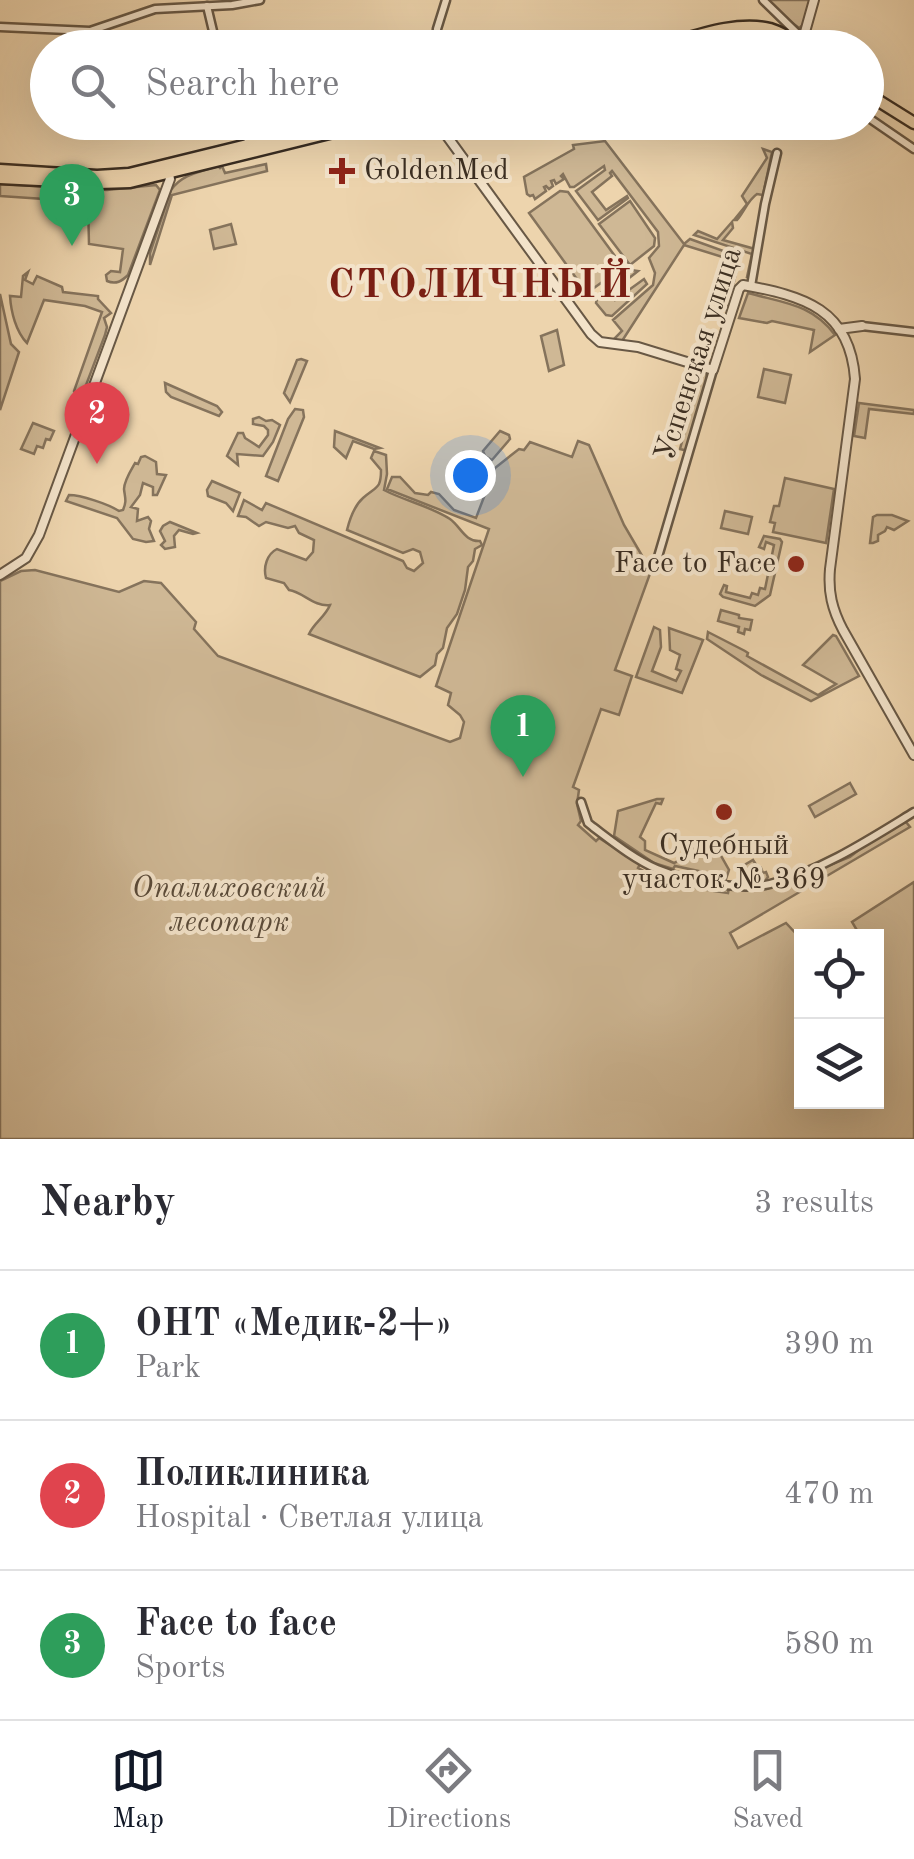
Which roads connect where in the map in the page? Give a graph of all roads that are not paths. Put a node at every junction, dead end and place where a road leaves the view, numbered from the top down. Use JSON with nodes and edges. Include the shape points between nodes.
{"nodes":[{"id":1,"x":260,"y":0,"type":"edge"},
{"id":2,"x":446,"y":0,"type":"edge"},
{"id":3,"x":764,"y":0,"type":"edge"},
{"id":4,"x":814,"y":0,"type":"edge"},
{"id":5,"x":208,"y":6,"type":"junction"},
{"id":6,"x":0,"y":27,"type":"edge"},
{"id":7,"x":68,"y":30,"type":"edge"},
{"id":8,"x":93,"y":30,"type":"edge"},
{"id":9,"x":213,"y":30,"type":"edge"},
{"id":10,"x":436,"y":30,"type":"edge"},
{"id":11,"x":728,"y":30,"type":"edge"},
{"id":12,"x":772,"y":30,"type":"edge"},
{"id":13,"x":787,"y":30,"type":"edge"},
{"id":14,"x":804,"y":30,"type":"edge"},
{"id":15,"x":884,"y":100,"type":"edge"},
{"id":16,"x":914,"y":119,"type":"edge"},
{"id":17,"x":884,"y":128,"type":"edge"},
{"id":18,"x":248,"y":140,"type":"edge"},
{"id":19,"x":280,"y":140,"type":"edge"},
{"id":20,"x":291,"y":140,"type":"edge"},
{"id":21,"x":450,"y":140,"type":"edge"},
{"id":22,"x":250,"y":149,"type":"junction"},
{"id":23,"x":914,"y":149,"type":"edge"},
{"id":24,"x":778,"y":153,"type":"dead end"},
{"id":25,"x":0,"y":170,"type":"edge"},
{"id":26,"x":168,"y":170,"type":"junction"},
{"id":27,"x":0,"y":178,"type":"edge"},
{"id":28,"x":751,"y":286,"type":"junction"},
{"id":29,"x":862,"y":326,"type":"joint"},
{"id":30,"x":840,"y":328,"type":"junction"},
{"id":31,"x":914,"y":332,"type":"edge"},
{"id":32,"x":713,"y":370,"type":"junction"},
{"id":33,"x":655,"y":568,"type":"dead end"},
{"id":34,"x":0,"y":575,"type":"edge"},
{"id":35,"x":914,"y":756,"type":"edge"},
{"id":36,"x":581,"y":802,"type":"dead end"},
{"id":37,"x":914,"y":812,"type":"edge"}],
"edges":[{"from":1,"to":5,"type":"street"},
{"from":2,"to":10,"type":"street"},
{"from":3,"to":13,"type":"street"},
{"from":4,"to":14,"type":"street"},
{"from":5,"to":8,"type":"street","via":[[154,9]]},
{"from":5,"to":9,"type":"street"},
{"from":6,"to":7,"type":"street"},
{"from":11,"to":12,"type":"main road"},
{"from":15,"to":16,"type":"main road"},
{"from":17,"to":23,"type":"street"},
{"from":18,"to":22,"type":"street"},
{"from":19,"to":22,"type":"main road"},
{"from":20,"to":22,"type":"main road"},
{"from":21,"to":32,"type":"street","via":[[596,339]]},
{"from":22,"to":26,"type":"main road"},
{"from":24,"to":28,"type":"street","name":"Успенская улица"},
{"from":25,"to":26,"type":"main road","via":[[109,176]]},
{"from":26,"to":27,"type":"main road","via":[[110,184]]},
{"from":26,"to":34,"type":"street","via":[[170,180],[40,534],[26,558]]},
{"from":28,"to":30,"type":"street","via":[[812,303]]},
{"from":28,"to":32,"type":"street","name":"Успенская улица","via":[[739,288]]},
{"from":29,"to":30,"type":"street"},
{"from":29,"to":31,"type":"street"},
{"from":30,"to":35,"type":"street","via":[[855,376],[830,598]]},
{"from":32,"to":33,"type":"street","name":"Успенская улица"},
{"from":36,"to":37,"type":"street","via":[[593,827],[654,868],[743,886],[792,876]]}]}
